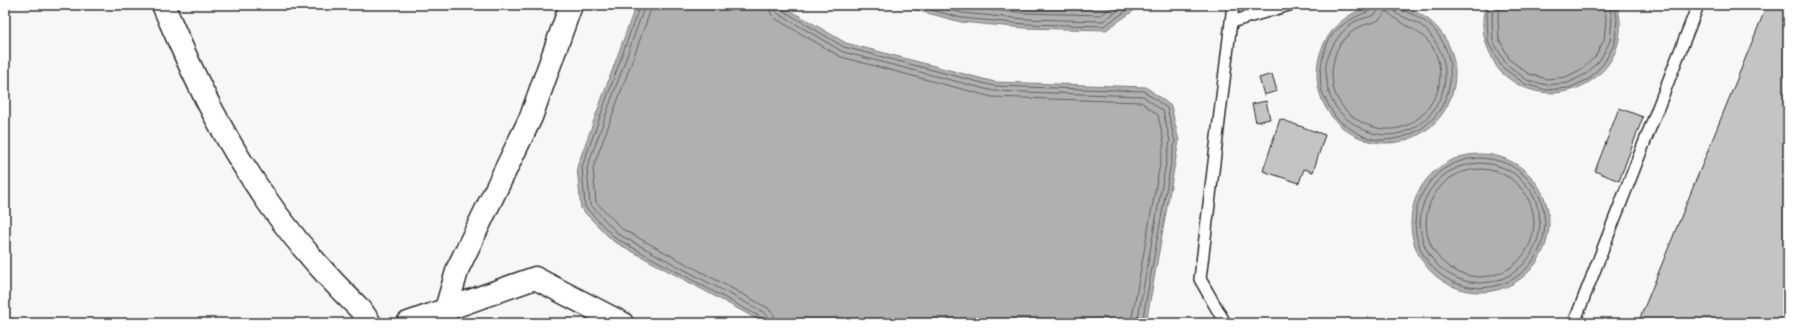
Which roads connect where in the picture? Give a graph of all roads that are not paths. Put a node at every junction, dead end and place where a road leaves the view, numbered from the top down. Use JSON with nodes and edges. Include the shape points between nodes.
{"nodes":[{"id":1,"x":163,"y":5,"type":"edge"},
{"id":2,"x":571,"y":5,"type":"edge"},
{"id":3,"x":1233,"y":5,"type":"edge"},
{"id":4,"x":1289,"y":5,"type":"edge"},
{"id":5,"x":1698,"y":5,"type":"edge"},
{"id":6,"x":1231,"y":22,"type":"junction"},
{"id":7,"x":446,"y":309,"type":"junction"},
{"id":8,"x":370,"y":323,"type":"edge"},
{"id":9,"x":408,"y":323,"type":"edge"},
{"id":10,"x":622,"y":323,"type":"edge"},
{"id":11,"x":1225,"y":323,"type":"edge"},
{"id":12,"x":1574,"y":323,"type":"edge"}],
"edges":[{"from":1,"to":8,"type":"street","via":[[213,113],[255,183],[296,240]]},
{"from":2,"to":7,"type":"street","via":[[532,117],[458,268]]},
{"from":3,"to":6,"type":"lane"},
{"from":4,"to":6,"type":"lane"},
{"from":5,"to":12,"type":"lane"},
{"from":6,"to":11,"type":"lane","via":[[1200,279]]},
{"from":7,"to":9,"type":"street"},
{"from":7,"to":10,"type":"street","via":[[535,278]]}]}
